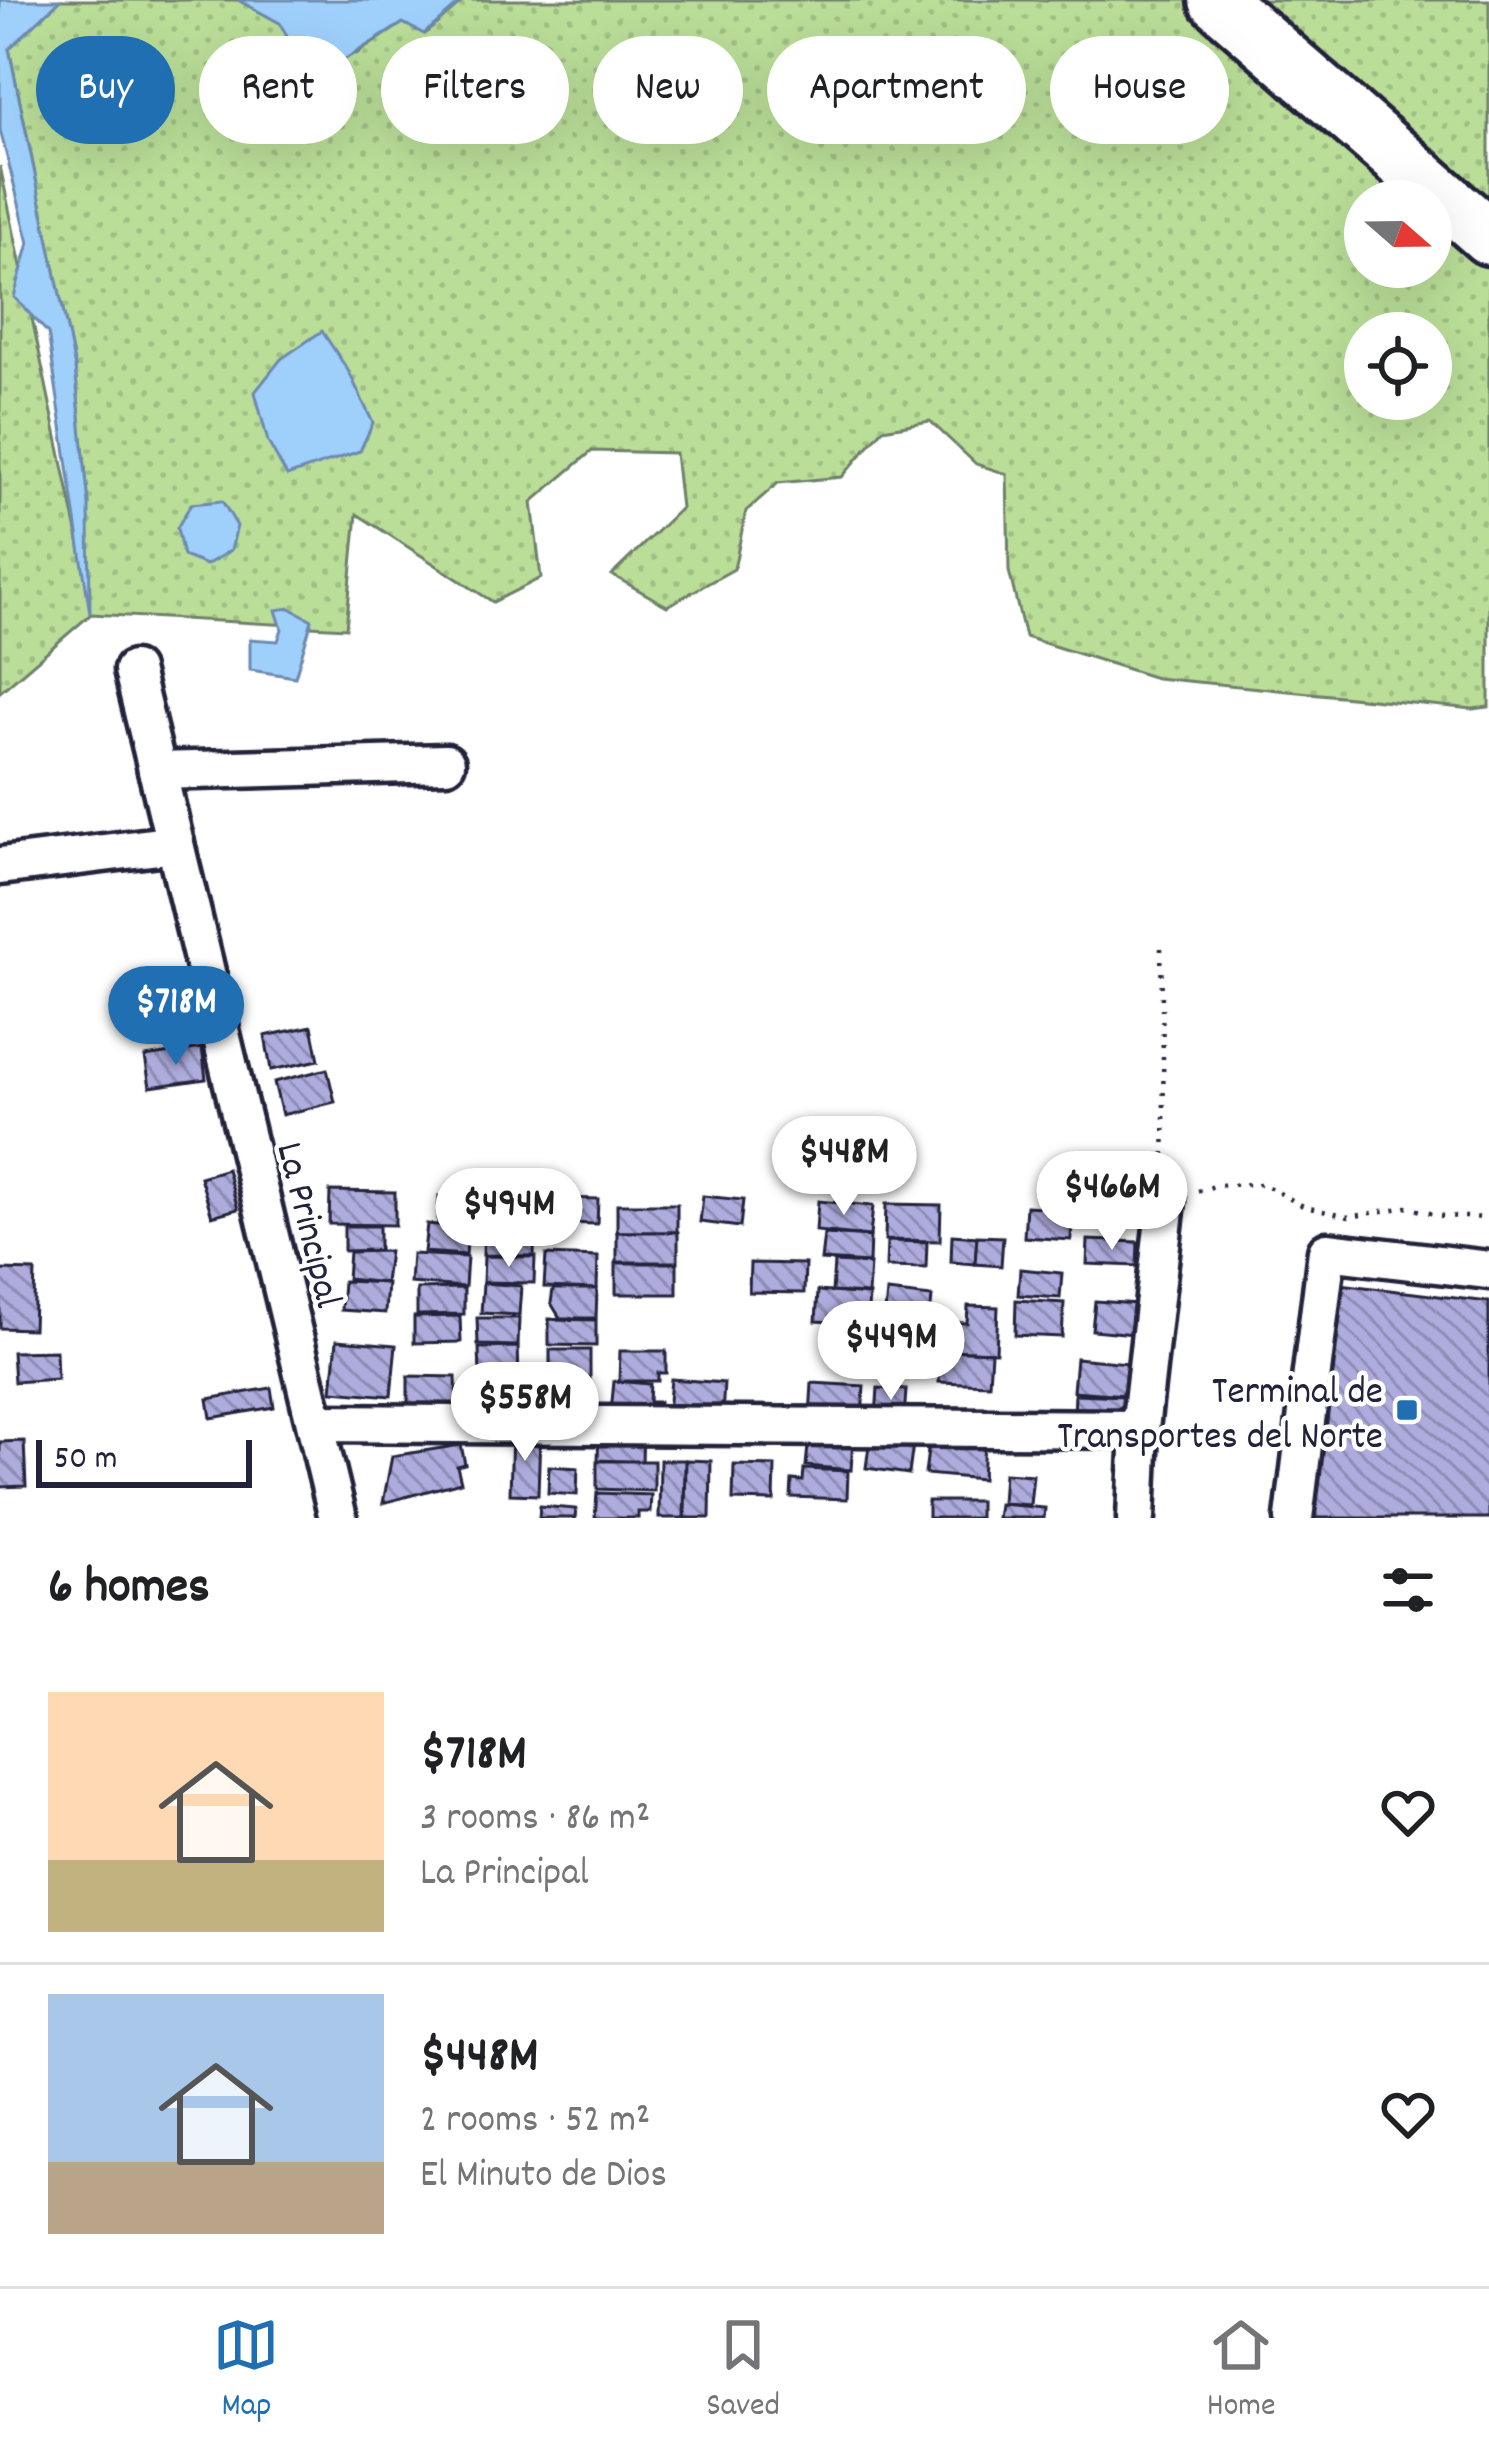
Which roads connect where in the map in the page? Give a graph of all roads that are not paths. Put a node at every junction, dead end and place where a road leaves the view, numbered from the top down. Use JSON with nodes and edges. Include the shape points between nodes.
{"nodes":[{"id":1,"x":1217,"y":0,"type":"edge"},
{"id":2,"x":1489,"y":237,"type":"edge"},
{"id":3,"x":133,"y":670,"type":"dead end"},
{"id":4,"x":446,"y":763,"type":"dead end"},
{"id":5,"x":158,"y":771,"type":"junction"},
{"id":6,"x":176,"y":844,"type":"junction"},
{"id":7,"x":0,"y":866,"type":"edge"},
{"id":8,"x":1166,"y":1201,"type":"road end"},
{"id":9,"x":1489,"y":1270,"type":"edge"},
{"id":10,"x":317,"y":1423,"type":"junction"},
{"id":11,"x":1140,"y":1429,"type":"junction"},
{"id":12,"x":338,"y":1518,"type":"edge"},
{"id":13,"x":1136,"y":1518,"type":"edge"},
{"id":14,"x":1294,"y":1518,"type":"edge"}],
"edges":[{"from":1,"to":2,"type":"highway"},
{"from":3,"to":5,"type":"street","name":"La Principal"},
{"from":4,"to":5,"type":"street"},
{"from":5,"to":6,"type":"street","name":"La Principal"},
{"from":6,"to":7,"type":"street"},
{"from":6,"to":10,"type":"street","name":"La Principal"},
{"from":8,"to":11,"type":"street"},
{"from":9,"to":14,"type":"street","via":[[1327,1251]]},
{"from":10,"to":11,"type":"street"},
{"from":10,"to":12,"type":"street","name":"La Principal"},
{"from":11,"to":13,"type":"street"}]}
